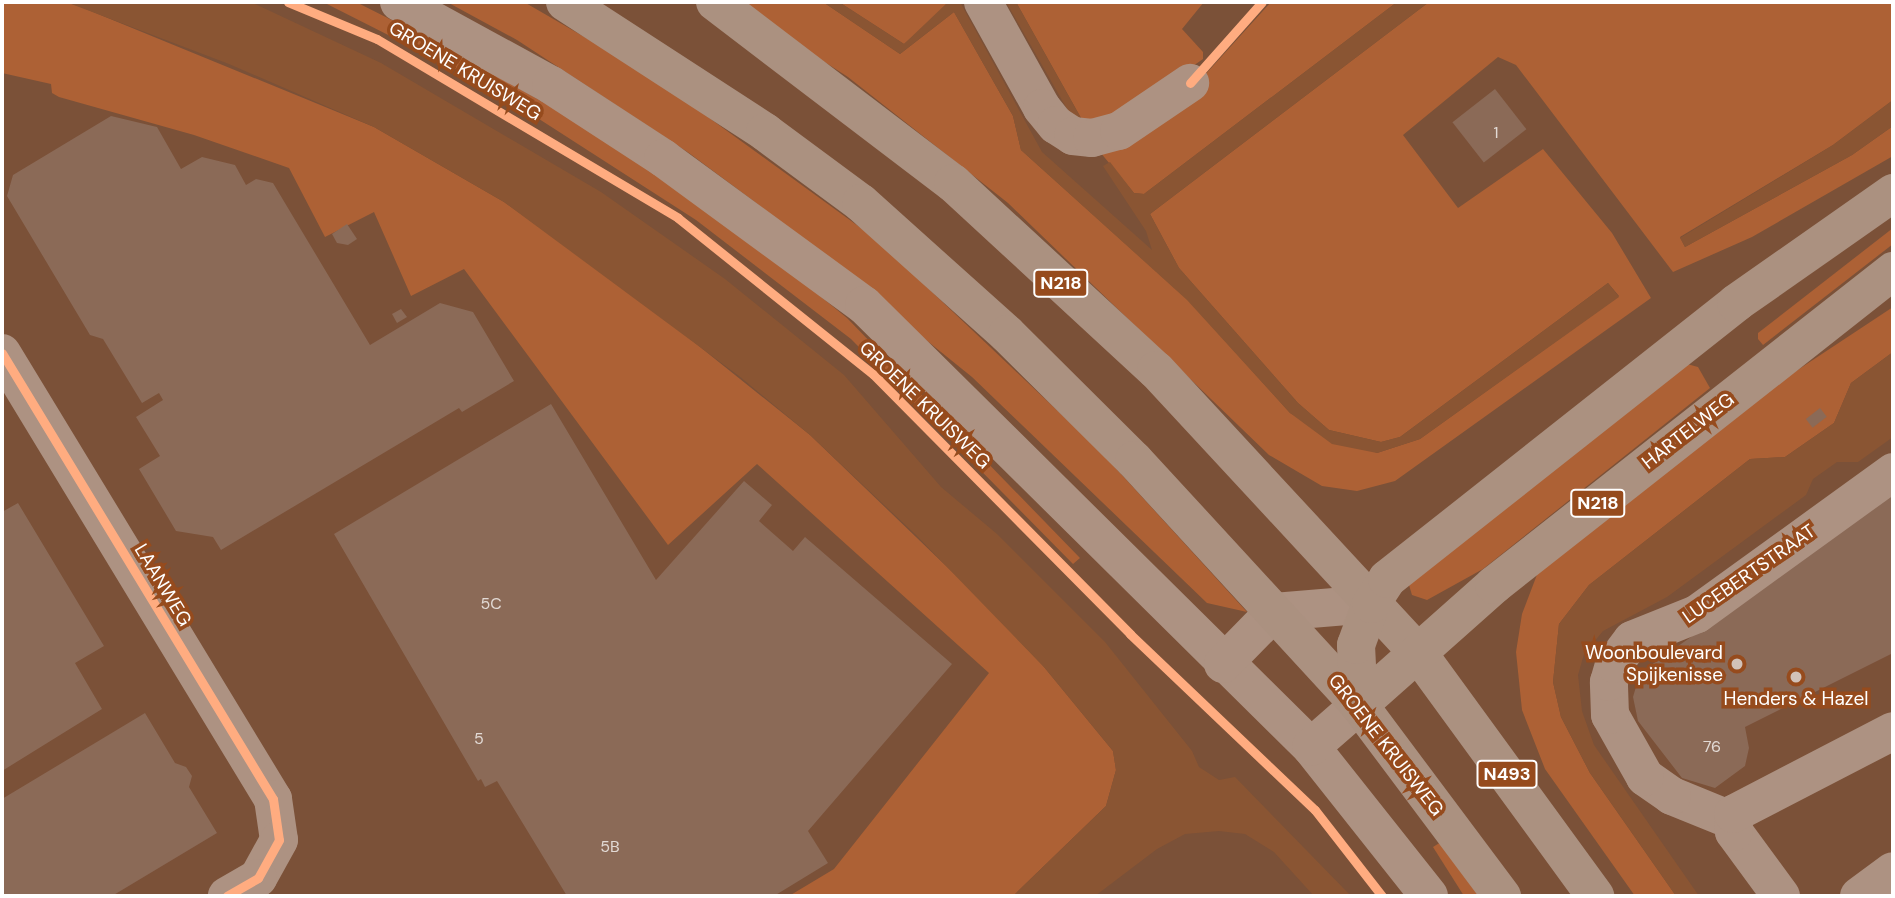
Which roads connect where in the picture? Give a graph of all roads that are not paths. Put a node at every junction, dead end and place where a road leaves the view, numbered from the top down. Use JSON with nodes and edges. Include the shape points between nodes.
{"nodes":[{"id":1,"x":399,"y":2,"type":"edge"},
{"id":2,"x":565,"y":2,"type":"edge"},
{"id":3,"x":715,"y":2,"type":"edge"},
{"id":4,"x":983,"y":2,"type":"edge"},
{"id":5,"x":1190,"y":83,"type":"dead end"},
{"id":6,"x":1893,"y":193,"type":"edge"},
{"id":7,"x":1893,"y":271,"type":"edge"},
{"id":8,"x":2,"y":352,"type":"edge"},
{"id":9,"x":1893,"y":472,"type":"edge"},
{"id":10,"x":1371,"y":604,"type":"junction"},
{"id":11,"x":1274,"y":612,"type":"junction"},
{"id":12,"x":1418,"y":653,"type":"junction"},
{"id":13,"x":1223,"y":664,"type":"junction"},
{"id":14,"x":1359,"y":705,"type":"junction"},
{"id":15,"x":1893,"y":731,"type":"edge"},
{"id":16,"x":1311,"y":747,"type":"junction"},
{"id":17,"x":1731,"y":820,"type":"junction"},
{"id":18,"x":1893,"y":871,"type":"edge"},
{"id":19,"x":227,"y":896,"type":"edge"},
{"id":20,"x":1429,"y":896,"type":"edge"},
{"id":21,"x":1502,"y":896,"type":"edge"},
{"id":22,"x":1595,"y":896,"type":"edge"},
{"id":23,"x":1781,"y":896,"type":"edge"},
{"id":24,"x":1858,"y":896,"type":"edge"}],
"edges":[{"from":1,"to":13,"type":"street","via":[[551,85],[663,158],[864,305],[1044,479]]},
{"from":2,"to":11,"type":"main road","name":"GROENE KRUISWEG","via":[[765,132],[935,267],[1134,460]]},
{"from":3,"to":10,"type":"main road","number":"N218","via":[[953,183],[1156,370]]},
{"from":4,"to":5,"type":"street","via":[[1042,108],[1073,136],[1092,138],[1119,131]]},
{"from":6,"to":10,"type":"main road","via":[[1736,303],[1430,541],[1387,579]]},
{"from":7,"to":12,"type":"main road","name":"HARTELWEG","number":"N218","via":[[1493,585]]},
{"from":8,"to":19,"type":"street","name":"LAANWEG","via":[[272,800],[279,840],[258,878]]},
{"from":9,"to":17,"type":"street","name":"LUCEBERTSTRAAT","via":[[1697,614],[1632,640],[1614,664],[1609,682],[1610,715],[1645,777],[1672,796]]},
{"from":10,"to":11,"type":"street"},
{"from":10,"to":12,"type":"main road","number":"N493"},
{"from":10,"to":14,"type":"main road","via":[[1356,645]]},
{"from":11,"to":13,"type":"street"},
{"from":11,"to":14,"type":"main road","name":"GROENE KRUISWEG"},
{"from":12,"to":14,"type":"main road","name":"HARTELWEG","number":"N218"},
{"from":12,"to":22,"type":"main road","number":"N493"},
{"from":13,"to":16,"type":"street"},
{"from":14,"to":16,"type":"street","name":"HARTELWEG"},
{"from":14,"to":21,"type":"main road","name":"GROENE KRUISWEG"},
{"from":15,"to":17,"type":"street","via":[[1738,808]]},
{"from":16,"to":20,"type":"street"},
{"from":17,"to":23,"type":"street","via":[[1734,832]]},
{"from":18,"to":24,"type":"street"}]}
